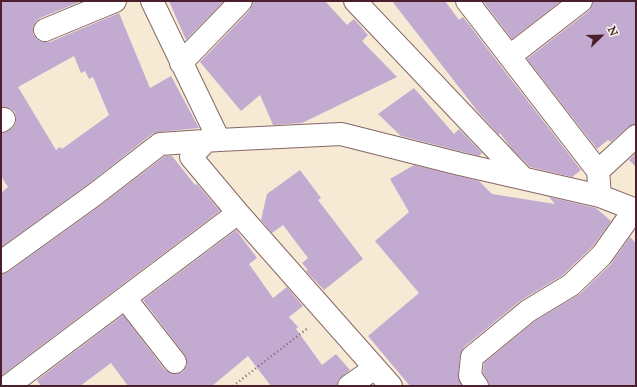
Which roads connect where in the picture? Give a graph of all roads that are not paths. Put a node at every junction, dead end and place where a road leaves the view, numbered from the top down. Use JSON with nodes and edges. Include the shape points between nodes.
{"nodes":[{"id":1,"x":115,"y":1,"type":"edge"},
{"id":2,"x":152,"y":1,"type":"edge"},
{"id":3,"x":241,"y":1,"type":"edge"},
{"id":4,"x":355,"y":1,"type":"edge"},
{"id":5,"x":467,"y":1,"type":"edge"},
{"id":6,"x":581,"y":1,"type":"edge"},
{"id":7,"x":45,"y":30,"type":"dead end"},
{"id":8,"x":510,"y":56,"type":"junction"},
{"id":9,"x":181,"y":63,"type":"junction"},
{"id":10,"x":636,"y":136,"type":"edge"},
{"id":11,"x":213,"y":140,"type":"junction"},
{"id":12,"x":598,"y":171,"type":"junction"},
{"id":13,"x":523,"y":178,"type":"junction"},
{"id":14,"x":600,"y":196,"type":"junction"},
{"id":15,"x":635,"y":210,"type":"edge"},
{"id":16,"x":238,"y":213,"type":"junction"},
{"id":17,"x":1,"y":262,"type":"edge"},
{"id":18,"x":125,"y":298,"type":"junction"},
{"id":19,"x":175,"y":362,"type":"dead end"},
{"id":20,"x":376,"y":368,"type":"junction"},
{"id":21,"x":8,"y":386,"type":"edge"},
{"id":22,"x":350,"y":386,"type":"edge"},
{"id":23,"x":391,"y":386,"type":"edge"},
{"id":24,"x":477,"y":386,"type":"edge"}],
"edges":[{"from":1,"to":7,"type":"street"},
{"from":2,"to":9,"type":"street"},
{"from":3,"to":9,"type":"street"},
{"from":4,"to":13,"type":"street"},
{"from":5,"to":8,"type":"street"},
{"from":6,"to":8,"type":"street"},
{"from":8,"to":12,"type":"street"},
{"from":9,"to":11,"type":"street"},
{"from":10,"to":12,"type":"street"},
{"from":11,"to":13,"type":"street","via":[[341,134]]},
{"from":11,"to":16,"type":"street","via":[[191,157]]},
{"from":11,"to":17,"type":"street","via":[[160,144]]},
{"from":12,"to":14,"type":"street"},
{"from":13,"to":14,"type":"street"},
{"from":14,"to":15,"type":"street"},
{"from":15,"to":24,"type":"street","via":[[602,255],[571,285],[528,311],[472,357],[470,376]]},
{"from":16,"to":18,"type":"street"},
{"from":16,"to":20,"type":"street"},
{"from":18,"to":19,"type":"street"},
{"from":18,"to":21,"type":"street"},
{"from":20,"to":22,"type":"street"},
{"from":20,"to":23,"type":"street"}]}
